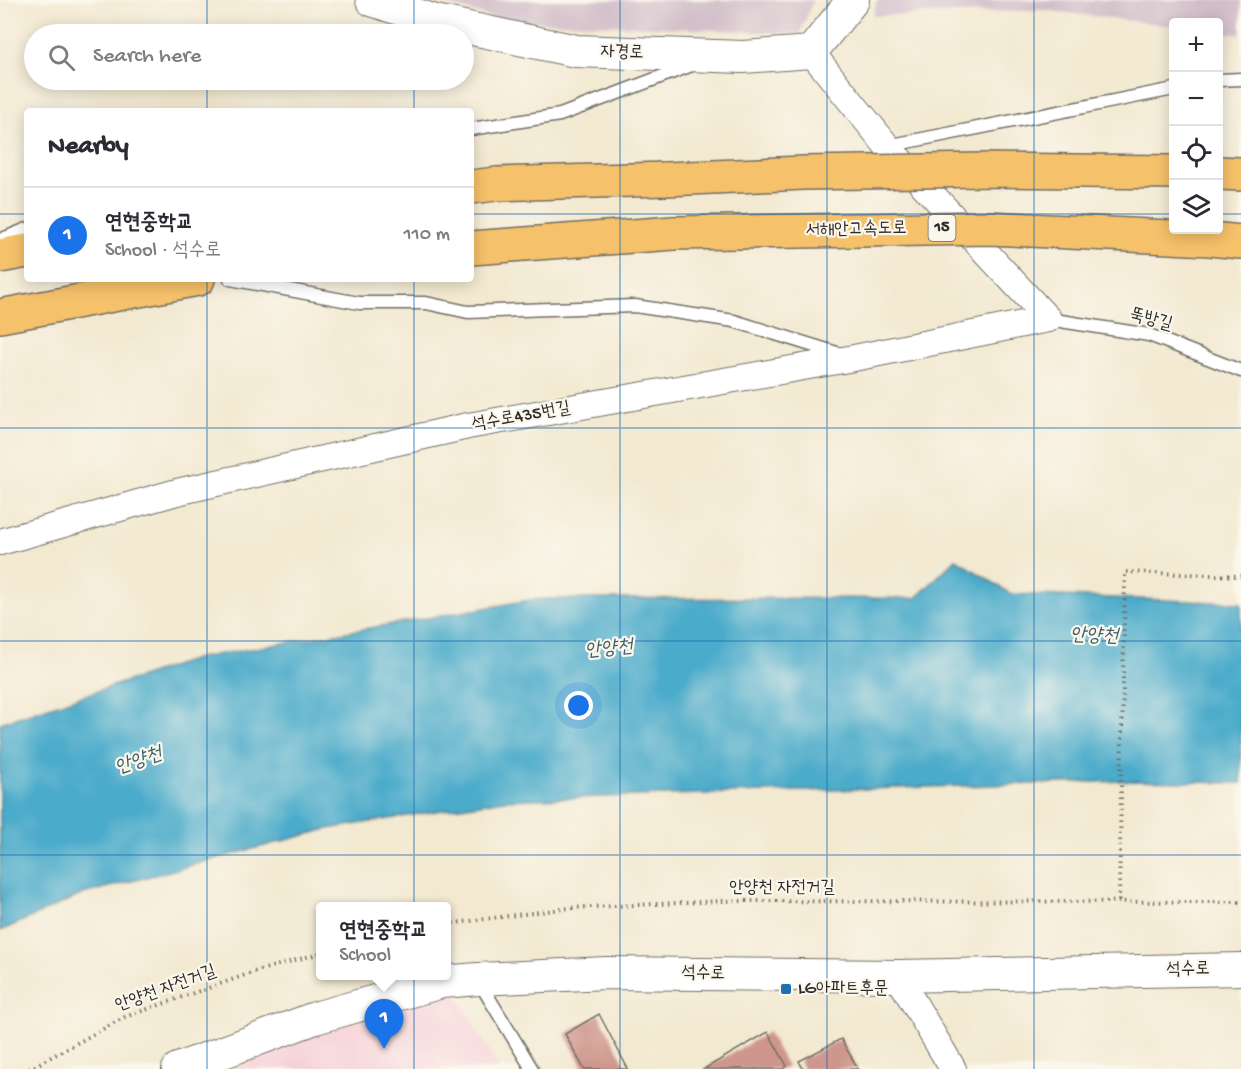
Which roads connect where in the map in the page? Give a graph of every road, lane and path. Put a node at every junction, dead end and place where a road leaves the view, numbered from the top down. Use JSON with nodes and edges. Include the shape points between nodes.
{"nodes":[{"id":1,"x":372,"y":0,"type":"edge"},
{"id":2,"x":853,"y":0,"type":"edge"},
{"id":3,"x":449,"y":24,"type":"edge"},
{"id":4,"x":474,"y":29,"type":"edge"},
{"id":5,"x":811,"y":52,"type":"junction"},
{"id":6,"x":716,"y":56,"type":"junction"},
{"id":7,"x":1241,"y":79,"type":"edge"},
{"id":8,"x":1223,"y":80,"type":"edge"},
{"id":9,"x":1169,"y":90,"type":"edge"},
{"id":10,"x":474,"y":129,"type":"edge"},
{"id":11,"x":887,"y":146,"type":"junction"},
{"id":12,"x":1169,"y":172,"type":"edge"},
{"id":13,"x":474,"y":187,"type":"edge"},
{"id":14,"x":24,"y":230,"type":"edge"},
{"id":15,"x":0,"y":240,"type":"edge"},
{"id":16,"x":1226,"y":240,"type":"edge"},
{"id":17,"x":474,"y":248,"type":"edge"},
{"id":18,"x":24,"y":252,"type":"edge"},
{"id":19,"x":0,"y":256,"type":"edge"},
{"id":20,"x":182,"y":282,"type":"edge"},
{"id":21,"x":246,"y":282,"type":"edge"},
{"id":22,"x":0,"y":316,"type":"edge"},
{"id":23,"x":1048,"y":319,"type":"junction"},
{"id":24,"x":854,"y":358,"type":"junction"},
{"id":25,"x":1241,"y":371,"type":"edge"},
{"id":26,"x":0,"y":542,"type":"edge"},
{"id":27,"x":1241,"y":576,"type":"edge"},
{"id":28,"x":1119,"y":901,"type":"junction"},
{"id":29,"x":1241,"y":902,"type":"edge"},
{"id":30,"x":451,"y":923,"type":"edge"},
{"id":31,"x":316,"y":954,"type":"edge"},
{"id":32,"x":1241,"y":969,"type":"edge"},
{"id":33,"x":898,"y":976,"type":"junction"},
{"id":34,"x":478,"y":979,"type":"junction"},
{"id":35,"x":28,"y":1069,"type":"edge"},
{"id":36,"x":178,"y":1069,"type":"edge"},
{"id":37,"x":532,"y":1069,"type":"edge"},
{"id":38,"x":953,"y":1069,"type":"edge"}],
"edges":[{"from":1,"to":3,"type":"street","name":"자경로"},
{"from":2,"to":5,"type":"street"},
{"from":4,"to":6,"type":"street","name":"자경로","via":[[576,51]]},
{"from":5,"to":6,"type":"street","name":"자경로"},
{"from":5,"to":11,"type":"street"},
{"from":6,"to":10,"type":"lane","via":[[560,115]]},
{"from":7,"to":8,"type":"lane"},
{"from":9,"to":11,"type":"lane"},
{"from":11,"to":23,"type":"street"},
{"from":12,"to":13,"type":"highway","bridge":true,"via":[[804,173]]},
{"from":14,"to":15,"type":"lane"},
{"from":16,"to":17,"type":"highway","name":"서해안고속도로","number":"15","bridge":true,"via":[[989,228],[674,233]]},
{"from":18,"to":19,"type":"highway"},
{"from":20,"to":22,"type":"highway"},
{"from":21,"to":24,"type":"lane","via":[[359,303],[426,303],[468,312],[635,306],[734,321]]},
{"from":23,"to":24,"type":"street","name":"석수로435번길"},
{"from":23,"to":25,"type":"lane","name":"뚝방길","via":[[1149,335]]},
{"from":24,"to":26,"type":"street","name":"석수로435번길","via":[[468,426],[177,492]]},
{"from":27,"to":28,"type":"path","via":[[1125,572]]},
{"from":28,"to":29,"type":"path","name":"안양천 자전거길"},
{"from":28,"to":30,"type":"path","name":"안양천 자전거길","via":[[723,901],[570,908]]},
{"from":31,"to":35,"type":"path","name":"안양천 자전거길","via":[[125,1017]]},
{"from":32,"to":33,"type":"street","name":"석수로"},
{"from":33,"to":34,"type":"street","name":"석수로","via":[[606,973]]},
{"from":33,"to":38,"type":"street"},
{"from":34,"to":36,"type":"street","name":"석수로","via":[[442,982],[315,1018]]},
{"from":34,"to":37,"type":"lane"}]}
